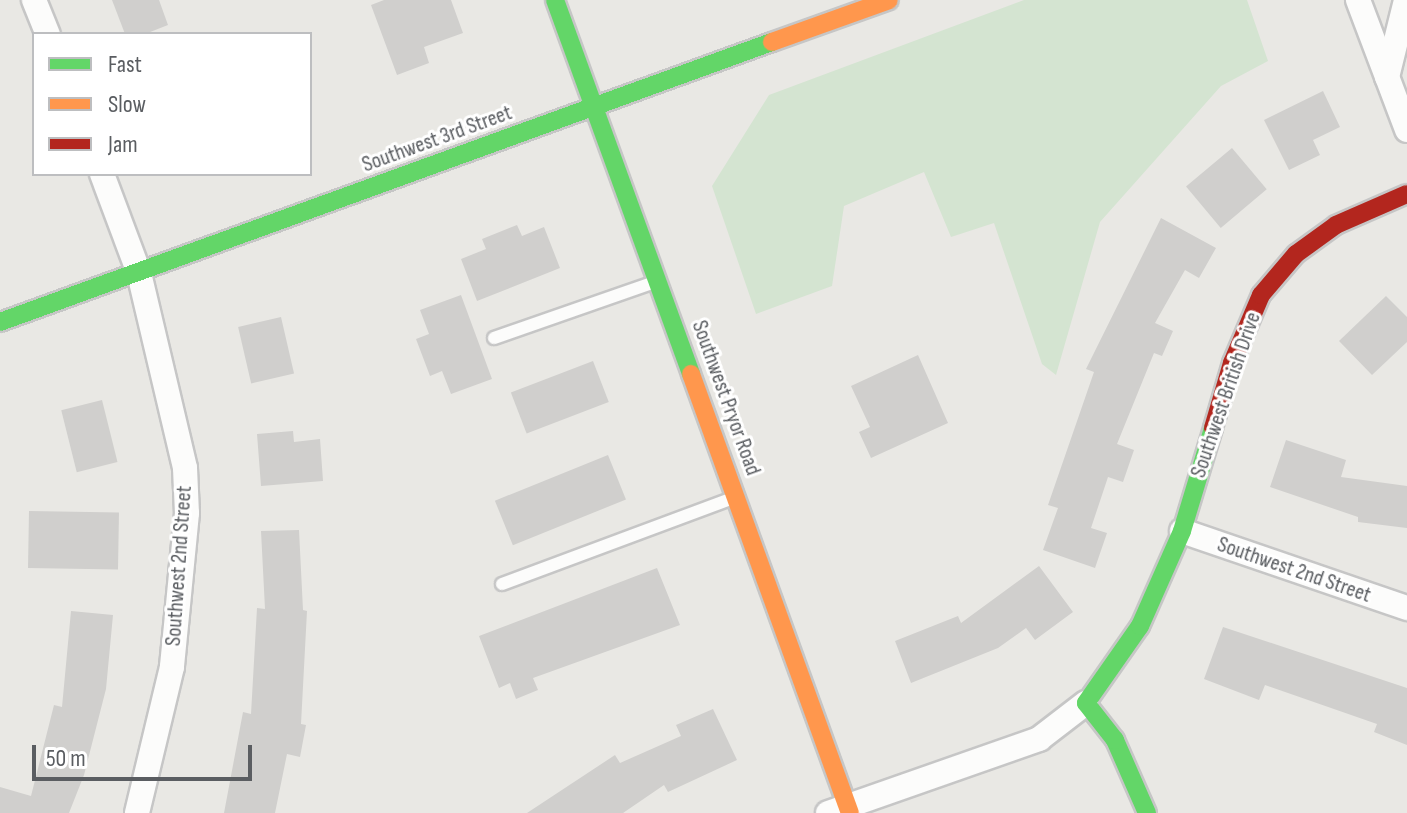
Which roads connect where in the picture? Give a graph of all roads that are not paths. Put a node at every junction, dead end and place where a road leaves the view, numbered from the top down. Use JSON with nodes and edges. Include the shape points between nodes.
{"nodes":[{"id":1,"x":34,"y":0,"type":"edge"},
{"id":2,"x":555,"y":0,"type":"edge"},
{"id":3,"x":889,"y":0,"type":"edge"},
{"id":4,"x":1358,"y":0,"type":"edge"},
{"id":5,"x":1406,"y":0,"type":"edge"},
{"id":6,"x":47,"y":32,"type":"edge"},
{"id":7,"x":1387,"y":77,"type":"junction"},
{"id":8,"x":596,"y":108,"type":"junction"},
{"id":9,"x":1407,"y":130,"type":"edge"},
{"id":10,"x":103,"y":176,"type":"edge"},
{"id":11,"x":1407,"y":194,"type":"edge"},
{"id":12,"x":139,"y":273,"type":"junction"},
{"id":13,"x":658,"y":281,"type":"junction"},
{"id":14,"x":0,"y":322,"type":"edge"},
{"id":15,"x":494,"y":338,"type":"dead end"},
{"id":16,"x":736,"y":497,"type":"junction"},
{"id":17,"x":1182,"y":531,"type":"junction"},
{"id":18,"x":502,"y":584,"type":"dead end"},
{"id":19,"x":1407,"y":608,"type":"edge"},
{"id":20,"x":1086,"y":703,"type":"junction"},
{"id":21,"x":842,"y":811,"type":"edge"},
{"id":22,"x":137,"y":813,"type":"edge"},
{"id":23,"x":1147,"y":813,"type":"edge"}],
"edges":[{"from":1,"to":6,"type":"street"},
{"from":2,"to":8,"type":"main road","name":"Southwest Pryor Road"},
{"from":3,"to":8,"type":"main road","name":"Southwest 3rd Street"},
{"from":4,"to":7,"type":"street"},
{"from":5,"to":7,"type":"street"},
{"from":7,"to":9,"type":"street"},
{"from":8,"to":12,"type":"main road","name":"Southwest 3rd Street"},
{"from":8,"to":13,"type":"main road","name":"Southwest Pryor Road"},
{"from":10,"to":12,"type":"street","name":"Southwest 2nd Street"},
{"from":11,"to":17,"type":"main road","name":"Southwest British Drive","via":[[1336,225],[1296,254],[1261,295],[1232,363]]},
{"from":12,"to":14,"type":"main road","name":"Southwest 3rd Street"},
{"from":12,"to":22,"type":"street","name":"Southwest 2nd Street","via":[[171,400],[187,513],[172,667]]},
{"from":13,"to":15,"type":"lane"},
{"from":13,"to":16,"type":"main road","name":"Southwest Pryor Road"},
{"from":16,"to":18,"type":"lane"},
{"from":16,"to":21,"type":"main road","name":"Southwest Pryor Road"},
{"from":17,"to":19,"type":"street","name":"Southwest 2nd Street"},
{"from":17,"to":20,"type":"main road","name":"Southwest British Drive","via":[[1140,626]]},
{"from":20,"to":21,"type":"street","via":[[1039,739]]},
{"from":20,"to":23,"type":"main road","via":[[1115,740]]}]}
